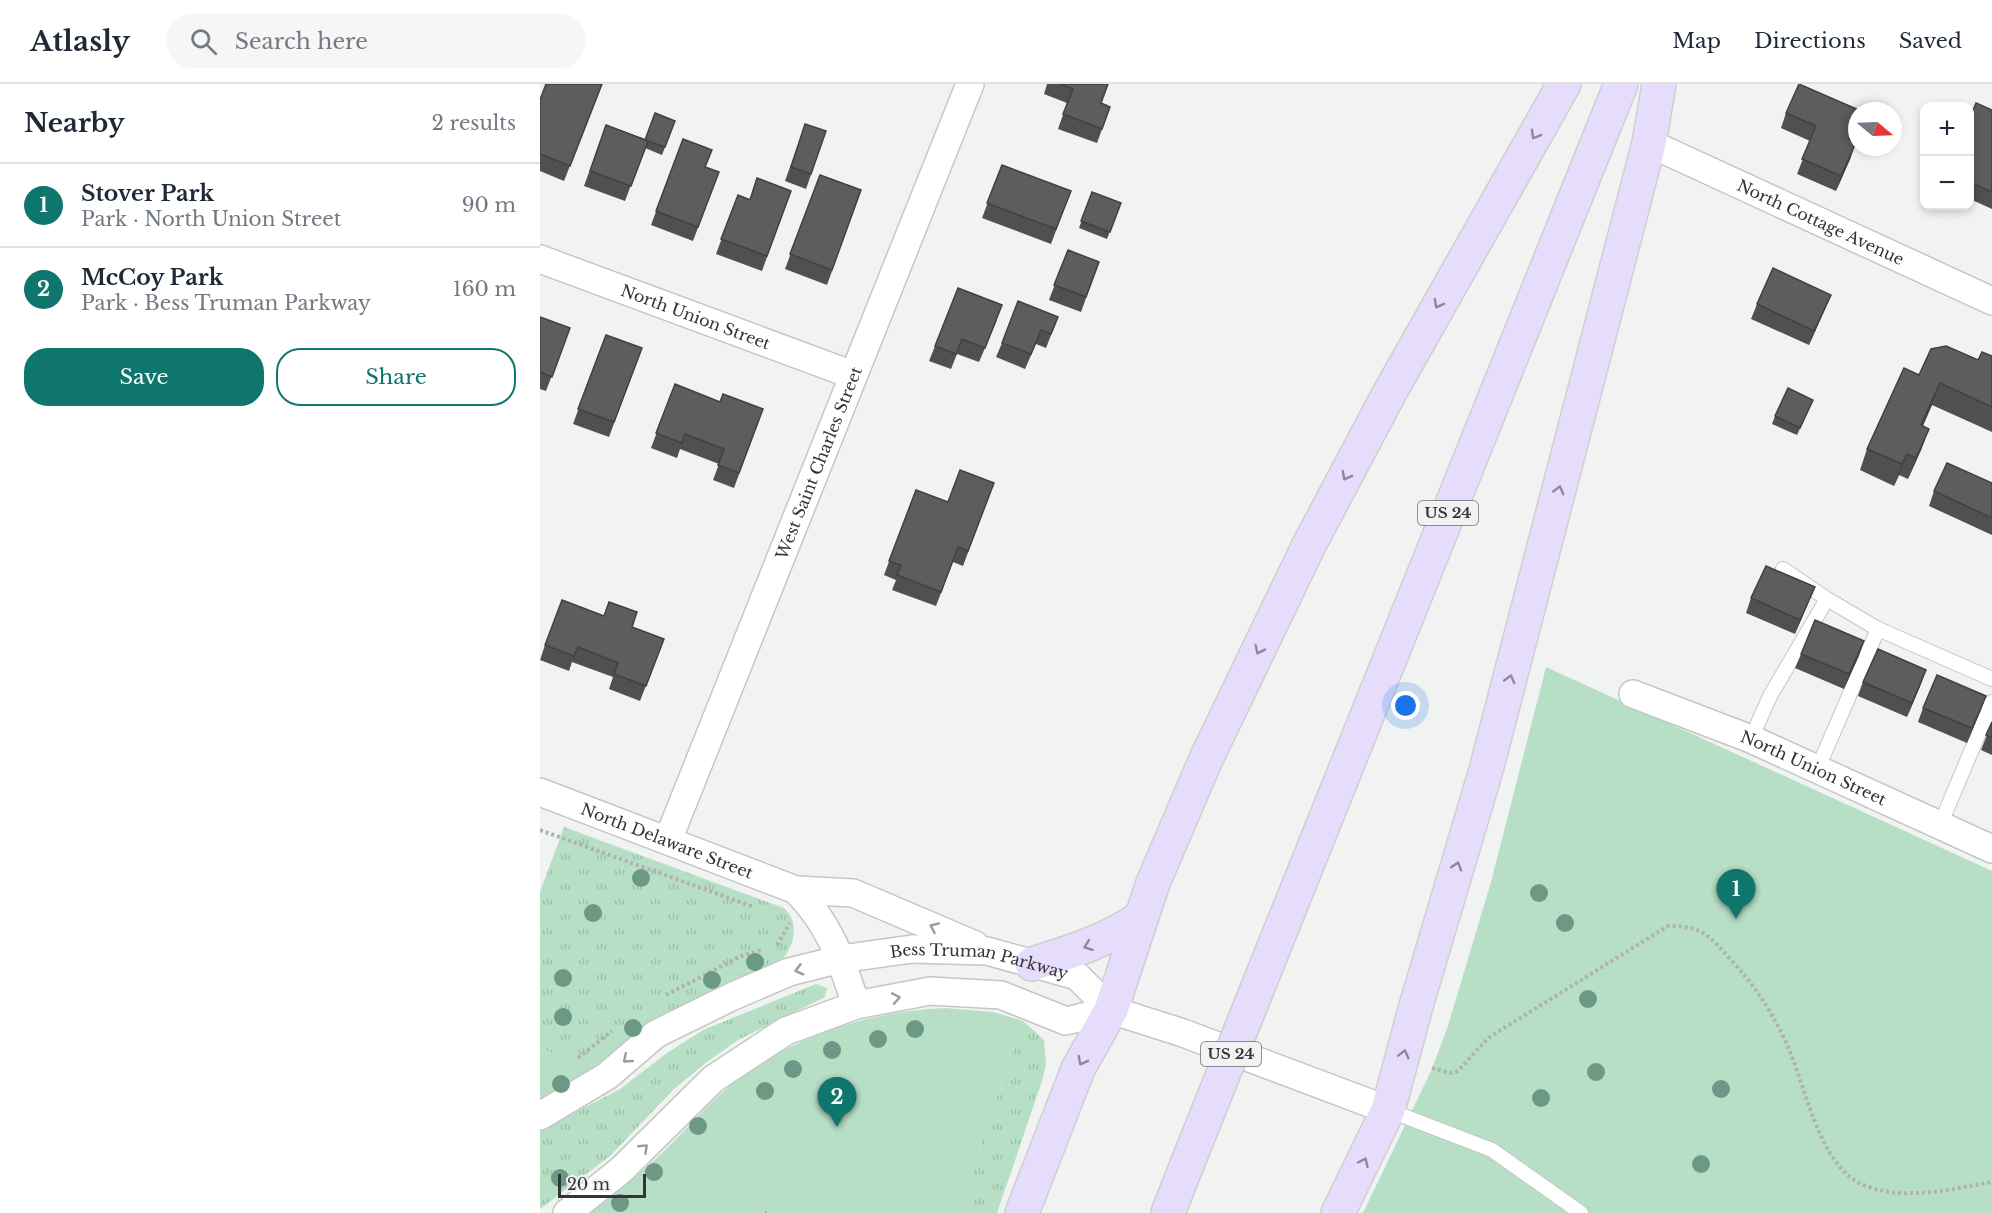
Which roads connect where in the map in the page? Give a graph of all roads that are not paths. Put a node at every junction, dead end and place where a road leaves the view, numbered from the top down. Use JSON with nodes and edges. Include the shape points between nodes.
{"nodes":[{"id":1,"x":970,"y":84,"type":"edge"},
{"id":2,"x":1564,"y":84,"type":"edge"},
{"id":3,"x":1620,"y":84,"type":"edge"},
{"id":4,"x":1659,"y":84,"type":"edge"},
{"id":5,"x":1649,"y":143,"type":"junction"},
{"id":6,"x":540,"y":259,"type":"edge"},
{"id":7,"x":1992,"y":301,"type":"edge"},
{"id":8,"x":853,"y":375,"type":"junction"},
{"id":9,"x":1783,"y":569,"type":"dead end"},
{"id":10,"x":1827,"y":599,"type":"junction"},
{"id":11,"x":1878,"y":628,"type":"junction"},
{"id":12,"x":1992,"y":679,"type":"edge"},
{"id":13,"x":1633,"y":694,"type":"dead end"},
{"id":14,"x":1992,"y":702,"type":"edge"},
{"id":15,"x":1751,"y":739,"type":"junction"},
{"id":16,"x":1817,"y":770,"type":"junction"},
{"id":17,"x":540,"y":792,"type":"edge"},
{"id":18,"x":1940,"y":825,"type":"junction"},
{"id":19,"x":668,"y":840,"type":"junction"},
{"id":20,"x":1992,"y":849,"type":"edge"},
{"id":21,"x":796,"y":890,"type":"junction"},
{"id":22,"x":1139,"y":919,"type":"junction"},
{"id":23,"x":987,"y":951,"type":"junction"},
{"id":24,"x":841,"y":959,"type":"junction"},
{"id":25,"x":1032,"y":964,"type":"junction"},
{"id":26,"x":856,"y":1005,"type":"junction"},
{"id":27,"x":1111,"y":1010,"type":"junction"},
{"id":28,"x":1388,"y":1110,"type":"junction"},
{"id":29,"x":540,"y":1116,"type":"edge"},
{"id":30,"x":567,"y":1213,"type":"edge"},
{"id":31,"x":1022,"y":1213,"type":"edge"},
{"id":32,"x":1168,"y":1213,"type":"edge"},
{"id":33,"x":1338,"y":1213,"type":"edge"},
{"id":34,"x":1581,"y":1213,"type":"edge"}],
"edges":[{"from":1,"to":8,"type":"street","name":"West Saint Charles Street"},
{"from":2,"to":22,"type":"main road","one_way":true,"via":[[1450,280],[1309,545],[1206,759]]},
{"from":3,"to":32,"type":"main road","number":"US 24","bridge":true},
{"from":4,"to":5,"type":"main road"},
{"from":5,"to":7,"type":"street","name":"North Cottage Avenue"},
{"from":28,"to":5,"type":"main road","one_way":true,"via":[[1486,770]]},
{"from":6,"to":8,"type":"street","name":"North Union Street"},
{"from":8,"to":19,"type":"street","name":"West Saint Charles Street"},
{"from":9,"to":10,"type":"lane"},
{"from":10,"to":11,"type":"lane"},
{"from":10,"to":15,"type":"lane","via":[[1780,678]]},
{"from":11,"to":12,"type":"lane"},
{"from":11,"to":16,"type":"lane"},
{"from":13,"to":15,"type":"street","name":"North Union Street"},
{"from":14,"to":18,"type":"lane"},
{"from":15,"to":16,"type":"street","name":"North Union Street"},
{"from":16,"to":18,"type":"street","name":"North Union Street"},
{"from":17,"to":19,"type":"street","name":"North Delaware Street"},
{"from":18,"to":20,"type":"street","name":"North Union Street"},
{"from":19,"to":21,"type":"street","name":"North Delaware Street"},
{"from":23,"to":21,"type":"street","name":"North Delaware Street","one_way":true,"via":[[853,893]]},
{"from":21,"to":24,"type":"street","name":"North Delaware Street","via":[[818,912]]},
{"from":22,"to":25,"type":"main road","one_way":true,"via":[[1092,945]]},
{"from":22,"to":27,"type":"main road"},
{"from":23,"to":24,"type":"street","name":"Bess Truman Parkway","via":[[912,949]]},
{"from":23,"to":25,"type":"street","name":"Bess Truman Parkway"},
{"from":24,"to":26,"type":"street","name":"North Delaware Street"},
{"from":24,"to":29,"type":"street","name":"Bess Truman Parkway","one_way":true,"via":[[789,972],[656,1034],[607,1076]]},
{"from":25,"to":27,"type":"street","name":"Bess Truman Parkway","via":[[1077,976]]},
{"from":26,"to":27,"type":"street","name":"Bess Truman Parkway","one_way":true,"via":[[930,992],[1001,995],[1066,1021]]},
{"from":30,"to":26,"type":"street","name":"Bess Truman Parkway","one_way":true,"via":[[621,1170],[713,1079],[786,1031]]},
{"from":27,"to":28,"type":"street"},
{"from":27,"to":31,"type":"main road","one_way":true,"via":[[1078,1069]]},
{"from":33,"to":28,"type":"main road","one_way":true},
{"from":28,"to":34,"type":"lane","via":[[1492,1150]]}]}
